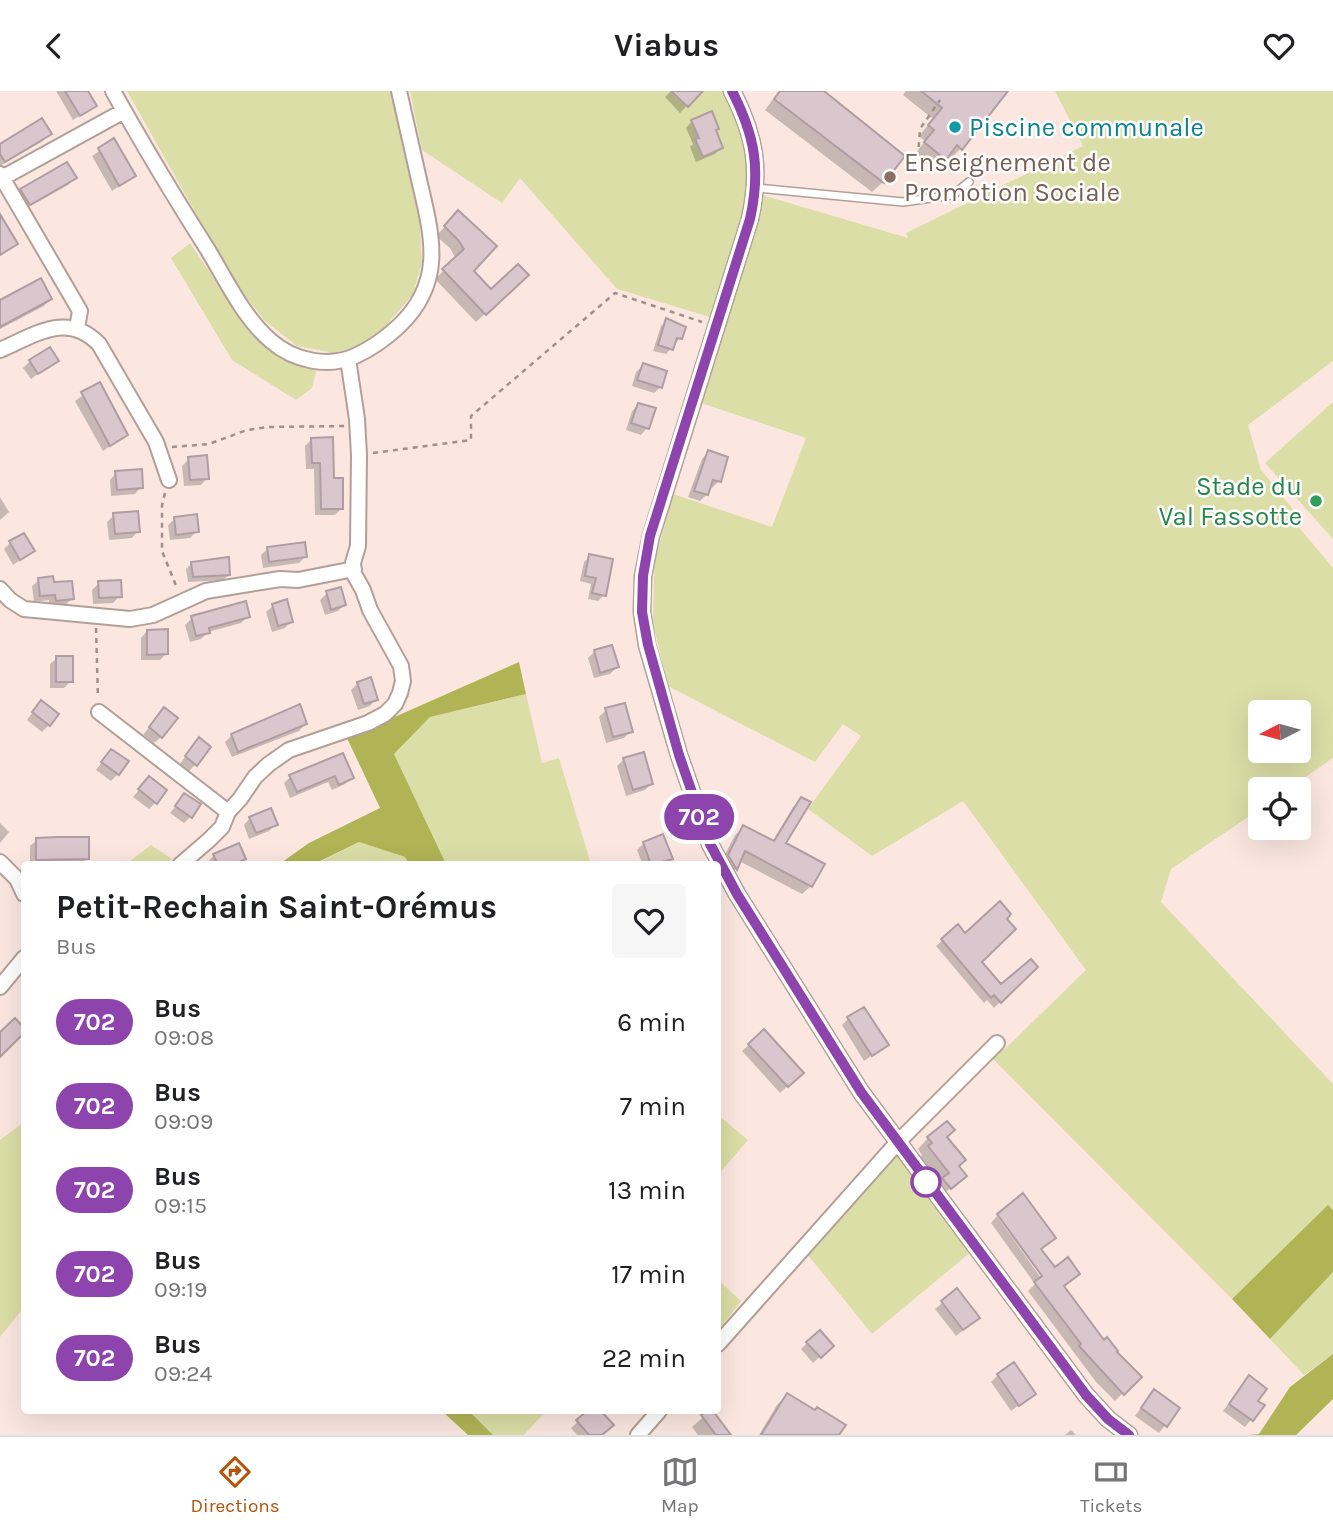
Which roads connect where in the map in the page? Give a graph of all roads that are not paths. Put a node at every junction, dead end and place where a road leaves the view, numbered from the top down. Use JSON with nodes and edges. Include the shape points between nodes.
{"nodes":[{"id":1,"x":113,"y":91,"type":"edge"},
{"id":2,"x":399,"y":91,"type":"edge"},
{"id":3,"x":732,"y":91,"type":"edge"},
{"id":4,"x":124,"y":111,"type":"junction"},
{"id":5,"x":1,"y":176,"type":"edge"},
{"id":6,"x":969,"y":182,"type":"dead end"},
{"id":7,"x":756,"y":188,"type":"junction"},
{"id":8,"x":77,"y":328,"type":"junction"},
{"id":9,"x":0,"y":350,"type":"edge"},
{"id":10,"x":348,"y":359,"type":"junction"},
{"id":11,"x":169,"y":480,"type":"road end"},
{"id":12,"x":354,"y":569,"type":"junction"},
{"id":13,"x":0,"y":589,"type":"edge"},
{"id":14,"x":99,"y":712,"type":"road end"},
{"id":15,"x":228,"y":812,"type":"junction"},
{"id":16,"x":185,"y":861,"type":"edge"},
{"id":17,"x":719,"y":861,"type":"edge"},
{"id":18,"x":0,"y":862,"type":"edge"},
{"id":19,"x":721,"y":864,"type":"edge"},
{"id":20,"x":21,"y":885,"type":"edge"},
{"id":21,"x":21,"y":962,"type":"edge"},
{"id":22,"x":0,"y":987,"type":"edge"},
{"id":23,"x":997,"y":1043,"type":"dead end"},
{"id":24,"x":897,"y":1143,"type":"junction"},
{"id":25,"x":721,"y":1341,"type":"edge"},
{"id":26,"x":656,"y":1414,"type":"edge"},
{"id":27,"x":638,"y":1435,"type":"edge"},
{"id":28,"x":1129,"y":1435,"type":"edge"}],
"edges":[{"from":1,"to":4,"type":"street"},
{"from":2,"to":10,"type":"street","via":[[430,230],[428,286],[415,310],[396,329],[375,347]]},
{"from":3,"to":7,"type":"street","via":[[754,145]]},
{"from":4,"to":5,"type":"street"},
{"from":4,"to":10,"type":"street","via":[[225,278],[272,342],[317,363]]},
{"from":5,"to":8,"type":"street","via":[[80,311]]},
{"from":6,"to":7,"type":"lane","via":[[953,195],[903,202]]},
{"from":7,"to":17,"type":"street","via":[[650,536],[643,576],[642,612],[648,645],[700,819]]},
{"from":8,"to":9,"type":"street","via":[[56,327]]},
{"from":8,"to":11,"type":"street","via":[[99,344],[158,449]]},
{"from":10,"to":12,"type":"street","via":[[359,455]]},
{"from":12,"to":13,"type":"street","via":[[228,586],[153,615],[130,619],[24,609]]},
{"from":12,"to":15,"type":"street","via":[[369,610],[401,666],[403,681],[396,704],[368,723],[289,750],[255,777]]},
{"from":14,"to":15,"type":"street"},
{"from":15,"to":16,"type":"street","via":[[216,834]]},
{"from":18,"to":20,"type":"street"},
{"from":19,"to":24,"type":"street"},
{"from":21,"to":22,"type":"street"},
{"from":23,"to":24,"type":"street"},
{"from":24,"to":25,"type":"street"},
{"from":24,"to":28,"type":"street","via":[[1086,1395]]},
{"from":26,"to":27,"type":"street"}]}
